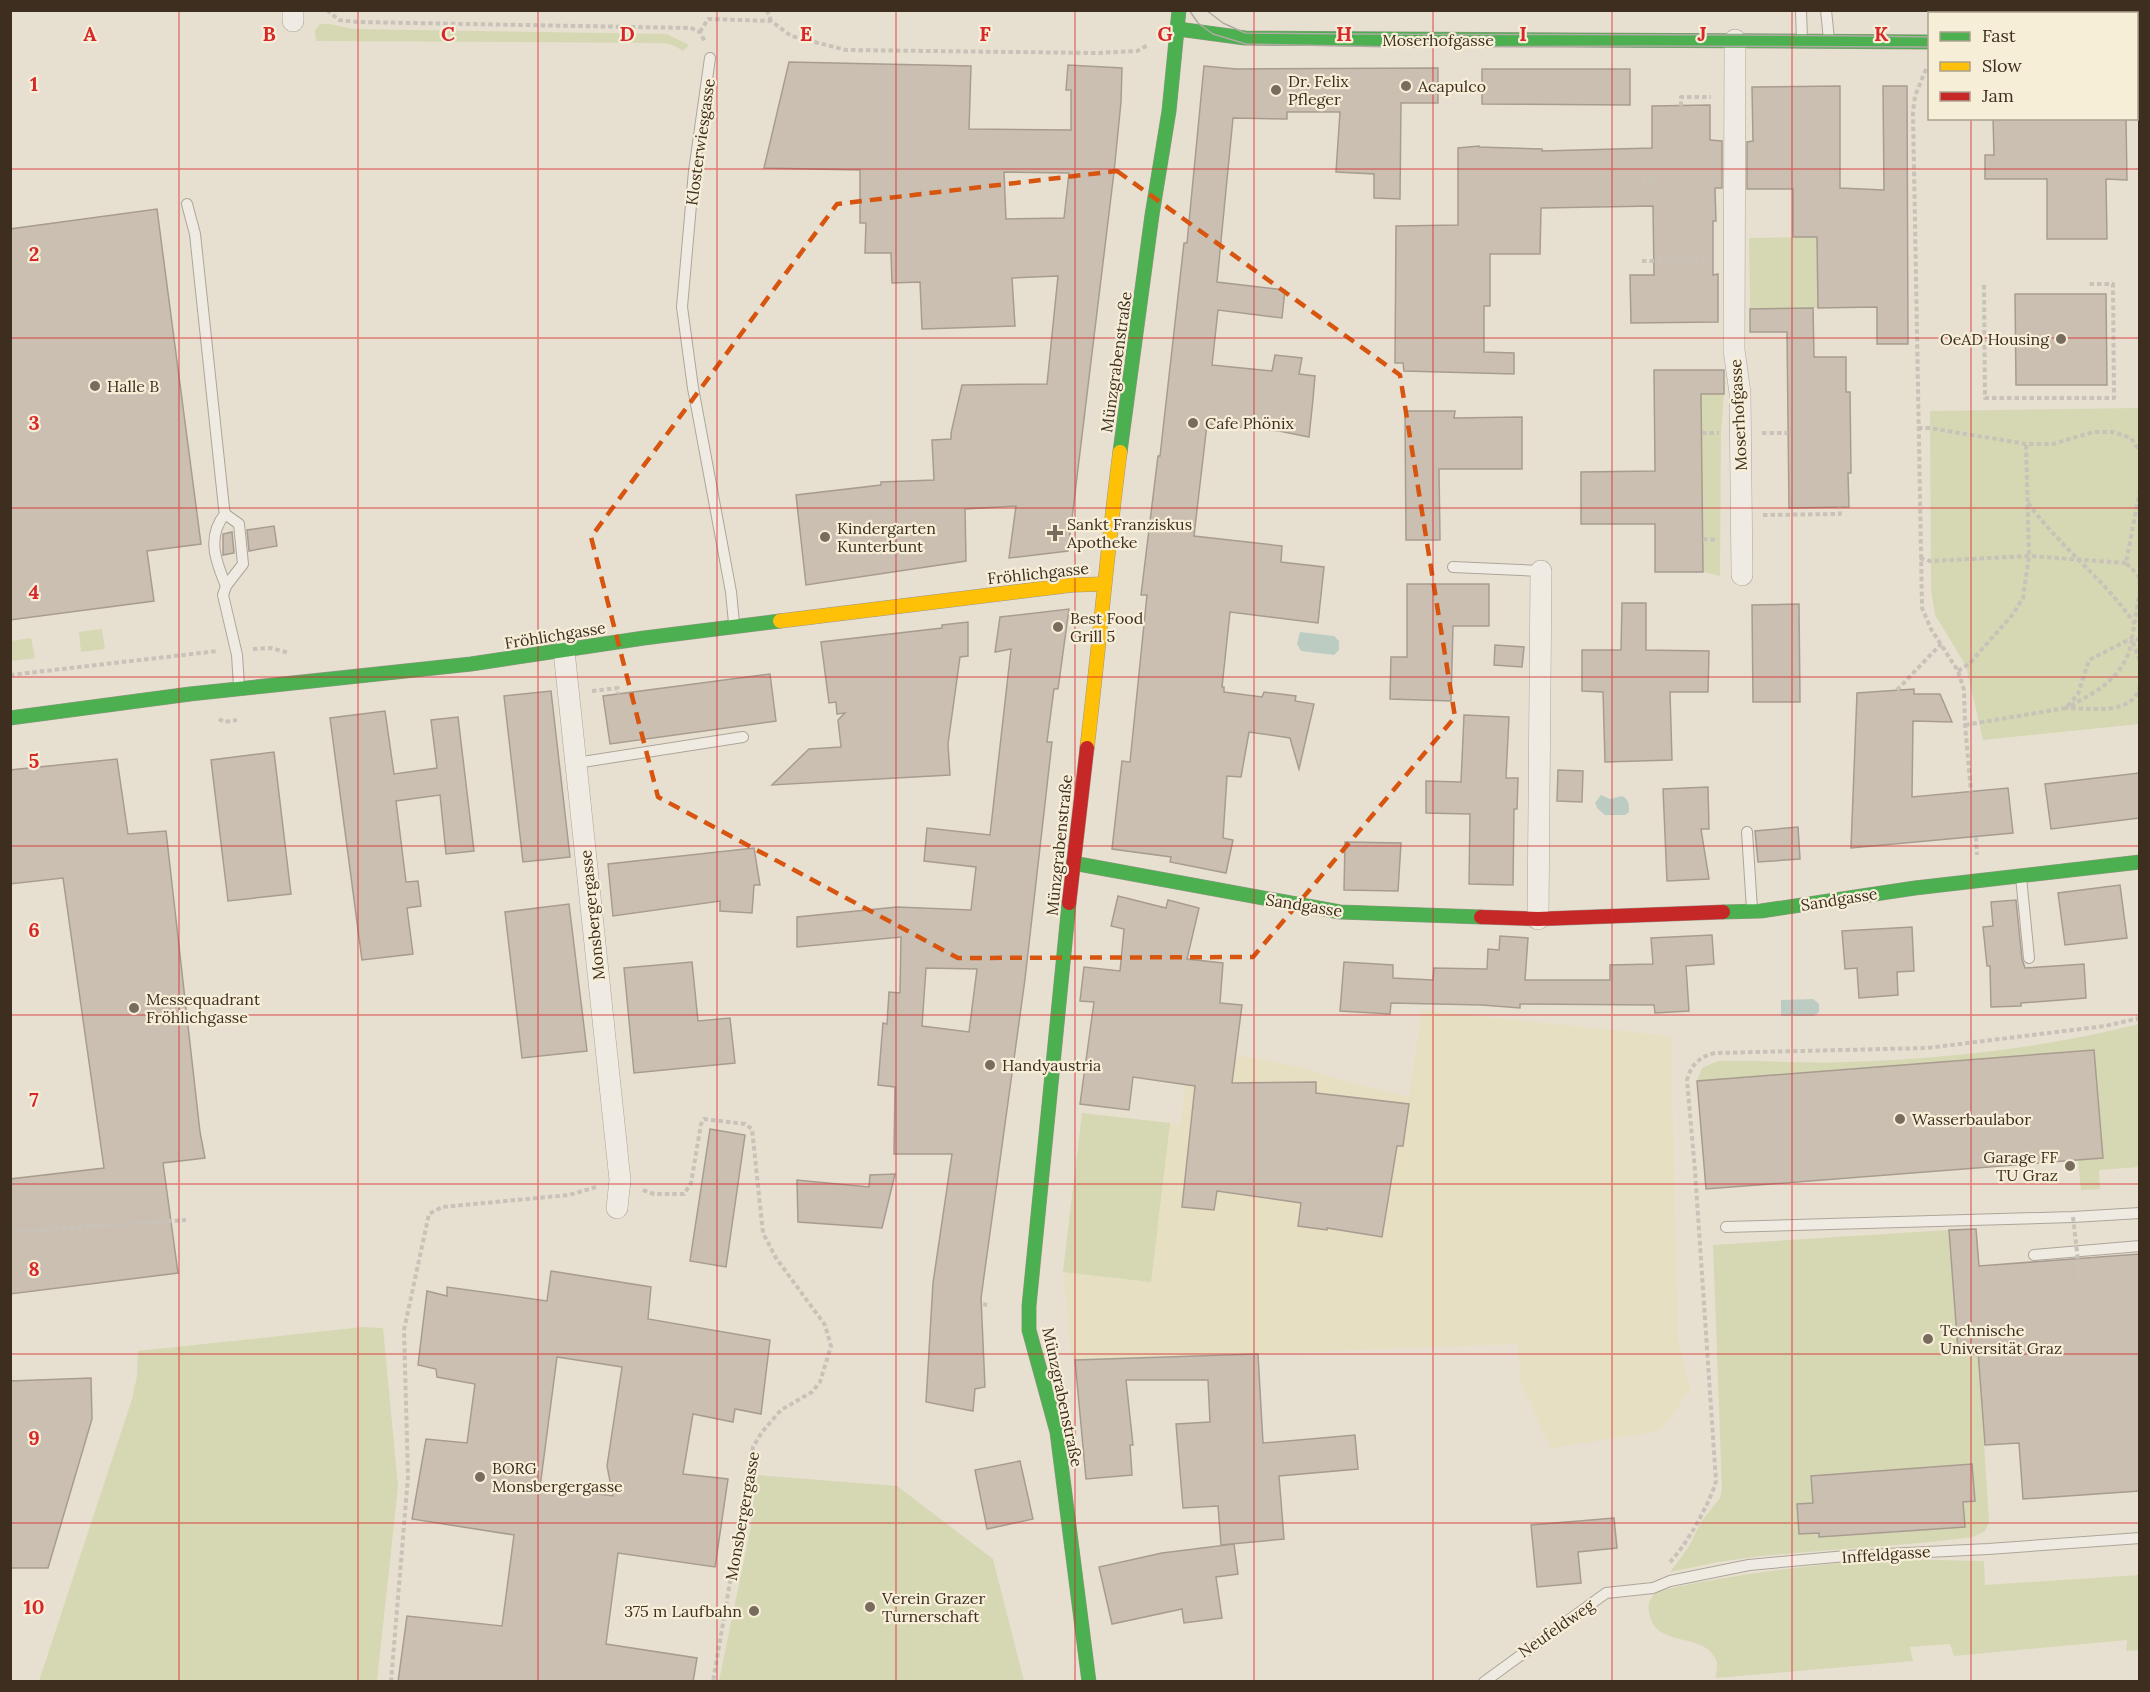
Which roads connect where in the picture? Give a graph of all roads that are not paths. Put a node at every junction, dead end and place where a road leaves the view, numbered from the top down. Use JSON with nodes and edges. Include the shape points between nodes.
{"nodes":[{"id":1,"x":1179,"y":10,"type":"edge"},
{"id":2,"x":1801,"y":10,"type":"edge"},
{"id":3,"x":1826,"y":10,"type":"edge"},
{"id":4,"x":1178,"y":29,"type":"junction"},
{"id":5,"x":1735,"y":40,"type":"junction"},
{"id":6,"x":1802,"y":40,"type":"junction"},
{"id":7,"x":1829,"y":40,"type":"junction"},
{"id":8,"x":1928,"y":42,"type":"edge"},
{"id":9,"x":710,"y":58,"type":"road end"},
{"id":10,"x":187,"y":204,"type":"dead end"},
{"id":11,"x":225,"y":514,"type":"junction"},
{"id":12,"x":1453,"y":567,"type":"dead end"},
{"id":13,"x":1541,"y":571,"type":"joint"},
{"id":14,"x":1742,"y":575,"type":"dead end"},
{"id":15,"x":1104,"y":584,"type":"junction"},
{"id":16,"x":226,"y":586,"type":"junction"},
{"id":17,"x":735,"y":627,"type":"junction"},
{"id":18,"x":564,"y":651,"type":"junction"},
{"id":19,"x":239,"y":689,"type":"junction"},
{"id":20,"x":10,"y":718,"type":"edge"},
{"id":21,"x":743,"y":737,"type":"dead end"},
{"id":22,"x":576,"y":763,"type":"junction"},
{"id":23,"x":1747,"y":832,"type":"dead end"},
{"id":24,"x":2139,"y":862,"type":"edge"},
{"id":25,"x":1073,"y":863,"type":"junction"},
{"id":26,"x":2021,"y":876,"type":"junction"},
{"id":27,"x":1752,"y":911,"type":"junction"},
{"id":28,"x":1538,"y":919,"type":"junction"},
{"id":29,"x":2029,"y":958,"type":"dead end"},
{"id":30,"x":617,"y":1208,"type":"dead end"},
{"id":31,"x":2139,"y":1213,"type":"edge"},
{"id":32,"x":1726,"y":1227,"type":"dead end"},
{"id":33,"x":2139,"y":1246,"type":"edge"},
{"id":34,"x":2034,"y":1255,"type":"dead end"},
{"id":35,"x":2139,"y":1538,"type":"edge"},
{"id":36,"x":1634,"y":1590,"type":"joint"},
{"id":37,"x":1089,"y":1682,"type":"edge"},
{"id":38,"x":1484,"y":1682,"type":"edge"}],
"edges":[{"from":1,"to":4,"type":"main road","name":"Münzgrabenstraße"},
{"from":2,"to":6,"type":"lane"},
{"from":3,"to":7,"type":"lane"},
{"from":4,"to":5,"type":"main road","name":"Moserhofgasse","via":[[1245,38]]},
{"from":4,"to":15,"type":"main road","name":"Münzgrabenstraße"},
{"from":5,"to":6,"type":"main road","name":"Moserhofgasse"},
{"from":5,"to":14,"type":"street","name":"Moserhofgasse","via":[[1734,350],[1740,393]]},
{"from":6,"to":7,"type":"main road","name":"Moserhofgasse"},
{"from":7,"to":8,"type":"main road","name":"Moserhofgasse"},
{"from":9,"to":17,"type":"lane","name":"Klosterwiesgasse","via":[[694,171],[682,307]]},
{"from":10,"to":11,"type":"lane","via":[[195,234]]},
{"from":11,"to":16,"type":"lane","via":[[218,523],[214,542],[215,560]]},
{"from":11,"to":16,"type":"lane","via":[[238,524],[243,564]]},
{"from":12,"to":13,"type":"lane"},
{"from":13,"to":28,"type":"street"},
{"from":15,"to":17,"type":"main road","name":"Fröhlichgasse"},
{"from":15,"to":25,"type":"main road","name":"Münzgrabenstraße"},
{"from":16,"to":19,"type":"lane","via":[[223,595],[237,655]]},
{"from":17,"to":18,"type":"main road","name":"Fröhlichgasse"},
{"from":18,"to":19,"type":"main road","name":"Fröhlichgasse"},
{"from":18,"to":22,"type":"street","name":"Monsbergergasse"},
{"from":19,"to":20,"type":"main road","name":"Fröhlichgasse"},
{"from":21,"to":22,"type":"lane"},
{"from":22,"to":30,"type":"street","name":"Monsbergergasse","via":[[620,1180]]},
{"from":23,"to":27,"type":"lane"},
{"from":24,"to":26,"type":"main road","name":"Sandgasse"},
{"from":25,"to":28,"type":"main road","name":"Sandgasse","via":[[1340,912]]},
{"from":25,"to":37,"type":"main road","name":"Münzgrabenstraße","via":[[1029,1330],[1057,1432]]},
{"from":26,"to":27,"type":"main road","name":"Sandgasse"},
{"from":26,"to":29,"type":"lane"},
{"from":27,"to":28,"type":"main road","name":"Sandgasse"},
{"from":31,"to":32,"type":"lane"},
{"from":33,"to":34,"type":"lane"},
{"from":35,"to":36,"type":"lane","name":"Inffeldgasse","via":[[1749,1565]]},
{"from":36,"to":38,"type":"lane","name":"Neufeldweg","via":[[1606,1593]]}]}
